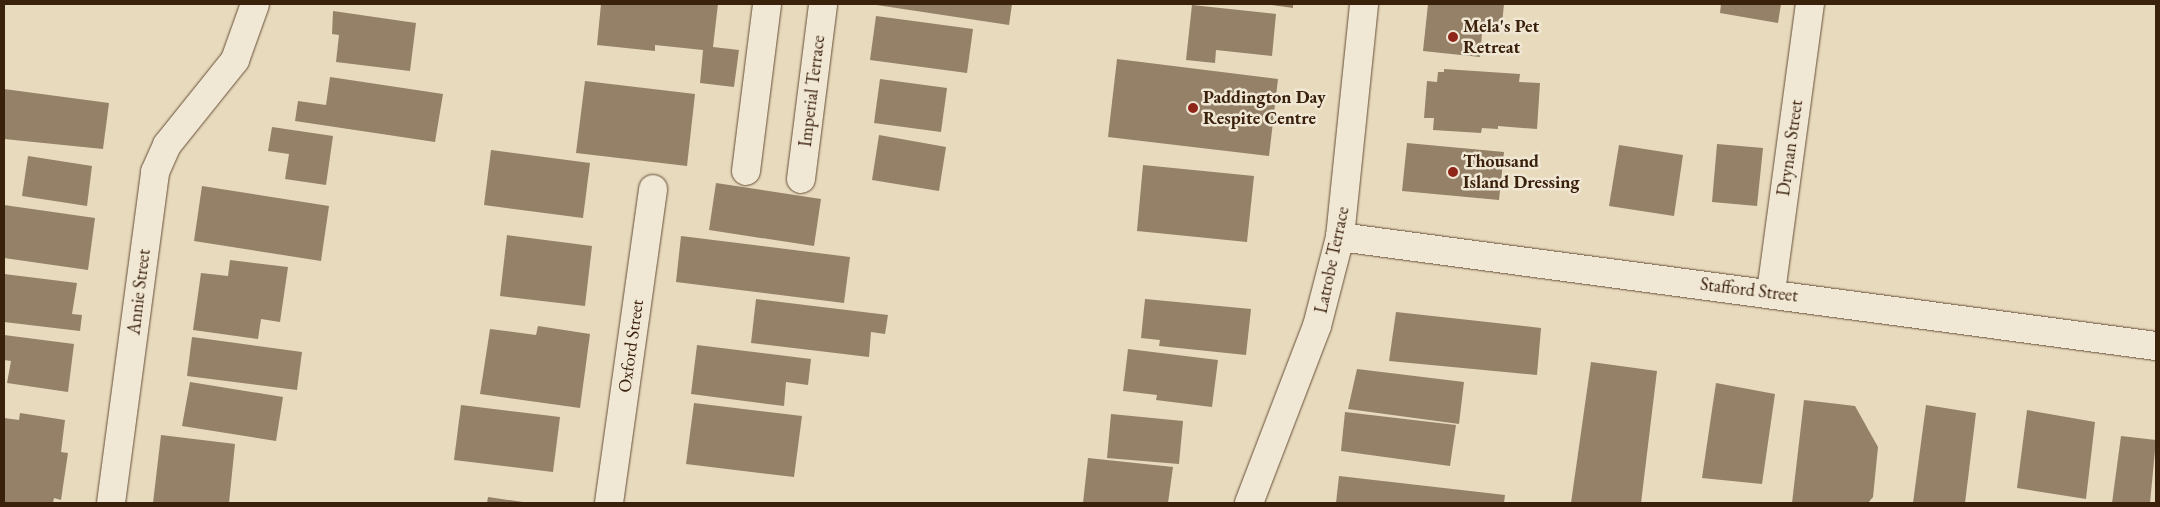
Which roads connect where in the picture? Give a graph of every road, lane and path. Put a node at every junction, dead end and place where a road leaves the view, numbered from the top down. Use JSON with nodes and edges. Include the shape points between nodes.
{"nodes":[{"id":1,"x":255,"y":4,"type":"edge"},
{"id":2,"x":767,"y":4,"type":"edge"},
{"id":3,"x":823,"y":4,"type":"edge"},
{"id":4,"x":1364,"y":4,"type":"edge"},
{"id":5,"x":1810,"y":4,"type":"edge"},
{"id":6,"x":746,"y":171,"type":"dead end"},
{"id":7,"x":801,"y":179,"type":"dead end"},
{"id":8,"x":653,"y":189,"type":"dead end"},
{"id":9,"x":1340,"y":237,"type":"junction"},
{"id":10,"x":1771,"y":292,"type":"junction"},
{"id":11,"x":2156,"y":346,"type":"edge"},
{"id":12,"x":111,"y":503,"type":"edge"},
{"id":13,"x":609,"y":503,"type":"edge"},
{"id":14,"x":1249,"y":503,"type":"edge"}],
"edges":[{"from":1,"to":12,"type":"street","name":"Annie Street","via":[[240,51],[167,145],[154,178]]},
{"from":2,"to":6,"type":"street"},
{"from":3,"to":7,"type":"street","name":"Imperial Terrace"},
{"from":4,"to":9,"type":"street","name":"Latrobe Terrace"},
{"from":5,"to":10,"type":"street","name":"Drynan Street"},
{"from":8,"to":13,"type":"street","name":"Oxford Street"},
{"from":9,"to":10,"type":"street","name":"Stafford Street"},
{"from":9,"to":14,"type":"street","name":"Latrobe Terrace","via":[[1317,326]]},
{"from":10,"to":11,"type":"street","name":"Stafford Street"}]}
